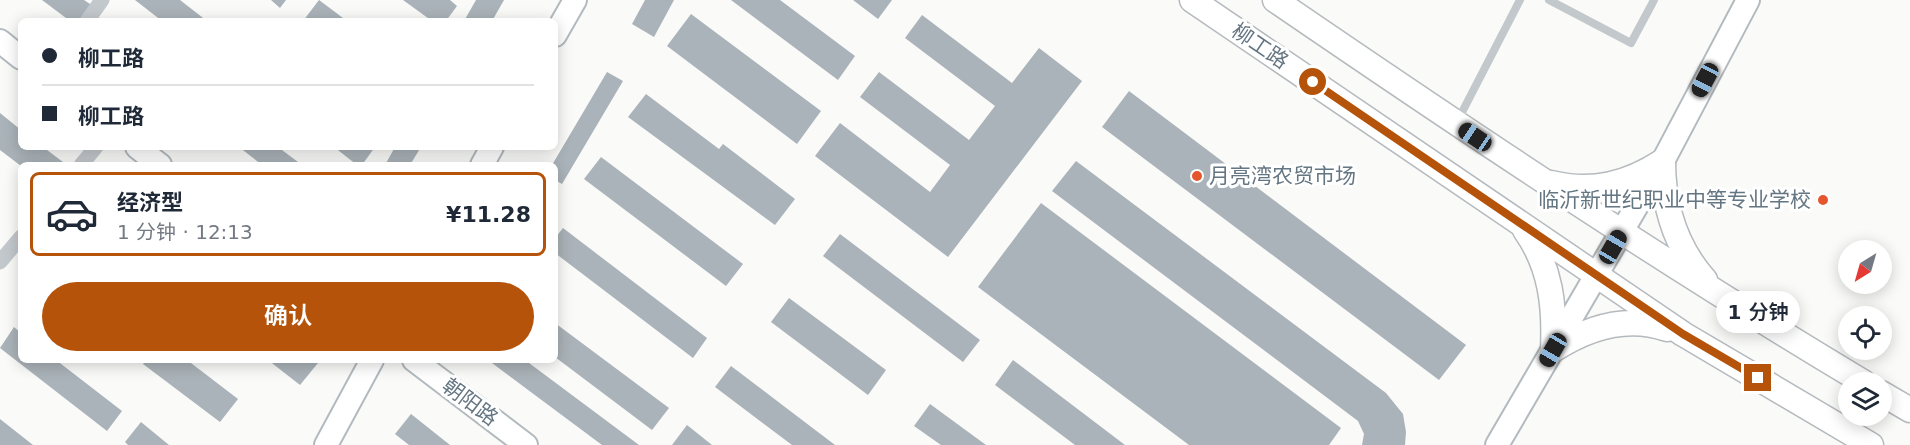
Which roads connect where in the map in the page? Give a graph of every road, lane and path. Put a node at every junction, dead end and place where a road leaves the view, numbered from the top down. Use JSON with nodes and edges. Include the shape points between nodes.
{"nodes":[{"id":1,"x":102,"y":0,"type":"edge"},
{"id":2,"x":574,"y":0,"type":"edge"},
{"id":3,"x":1275,"y":0,"type":"edge"},
{"id":4,"x":1520,"y":0,"type":"edge"},
{"id":5,"x":1549,"y":0,"type":"edge"},
{"id":6,"x":1654,"y":0,"type":"edge"},
{"id":7,"x":1748,"y":0,"type":"edge"},
{"id":8,"x":1197,"y":2,"type":"edge"},
{"id":9,"x":89,"y":18,"type":"edge"},
{"id":10,"x":558,"y":29,"type":"edge"},
{"id":11,"x":0,"y":41,"type":"edge"},
{"id":12,"x":18,"y":56,"type":"edge"},
{"id":13,"x":1456,"y":124,"type":"junction"},
{"id":14,"x":94,"y":150,"type":"edge"},
{"id":15,"x":141,"y":150,"type":"edge"},
{"id":16,"x":1663,"y":161,"type":"junction"},
{"id":17,"x":84,"y":162,"type":"edge"},
{"id":18,"x":156,"y":162,"type":"edge"},
{"id":19,"x":1532,"y":176,"type":"junction"},
{"id":20,"x":1522,"y":226,"type":"junction"},
{"id":21,"x":1621,"y":233,"type":"junction"},
{"id":22,"x":18,"y":241,"type":"edge"},
{"id":23,"x":0,"y":262,"type":"edge"},
{"id":24,"x":1596,"y":276,"type":"junction"},
{"id":25,"x":1723,"y":299,"type":"junction"},
{"id":26,"x":1683,"y":334,"type":"junction"},
{"id":27,"x":1553,"y":350,"type":"junction"},
{"id":28,"x":370,"y":363,"type":"edge"},
{"id":29,"x":418,"y":363,"type":"edge"},
{"id":30,"x":1846,"y":372,"type":"edge"},
{"id":31,"x":1892,"y":399,"type":"edge"},
{"id":32,"x":1910,"y":410,"type":"edge"},
{"id":33,"x":326,"y":445,"type":"edge"},
{"id":34,"x":526,"y":445,"type":"edge"},
{"id":35,"x":1497,"y":445,"type":"edge"},
{"id":36,"x":1871,"y":445,"type":"edge"}],
"edges":[{"from":1,"to":9,"type":"street"},
{"from":2,"to":10,"type":"main road"},
{"from":3,"to":13,"type":"main road"},
{"from":4,"to":13,"type":"lane"},
{"from":5,"to":6,"type":"lane","via":[[1631,43]]},
{"from":7,"to":16,"type":"main road"},
{"from":8,"to":20,"type":"main road","name":"柳工路"},
{"from":11,"to":12,"type":"main road"},
{"from":13,"to":19,"type":"main road"},
{"from":14,"to":17,"type":"street"},
{"from":15,"to":18,"type":"main road"},
{"from":16,"to":19,"type":"main road","via":[[1633,178],[1599,187],[1565,186]]},
{"from":16,"to":21,"type":"main road"},
{"from":16,"to":25,"type":"main road","via":[[1665,195],[1677,236],[1699,274]]},
{"from":19,"to":21,"type":"main road"},
{"from":20,"to":24,"type":"main road","name":"柳工路"},
{"from":20,"to":27,"type":"main road","via":[[1537,250],[1550,284],[1555,320]]},
{"from":21,"to":24,"type":"main road"},
{"from":21,"to":25,"type":"main road"},
{"from":22,"to":23,"type":"street"},
{"from":24,"to":26,"type":"main road","name":"柳工路"},
{"from":24,"to":27,"type":"main road"},
{"from":25,"to":30,"type":"main road"},
{"from":26,"to":27,"type":"main road","via":[[1661,327],[1616,324],[1593,329]]},
{"from":26,"to":36,"type":"main road","name":"柳工路"},
{"from":27,"to":35,"type":"main road"},
{"from":28,"to":33,"type":"main road"},
{"from":29,"to":34,"type":"main road","name":"朝阳路"},
{"from":31,"to":32,"type":"main road"}]}
